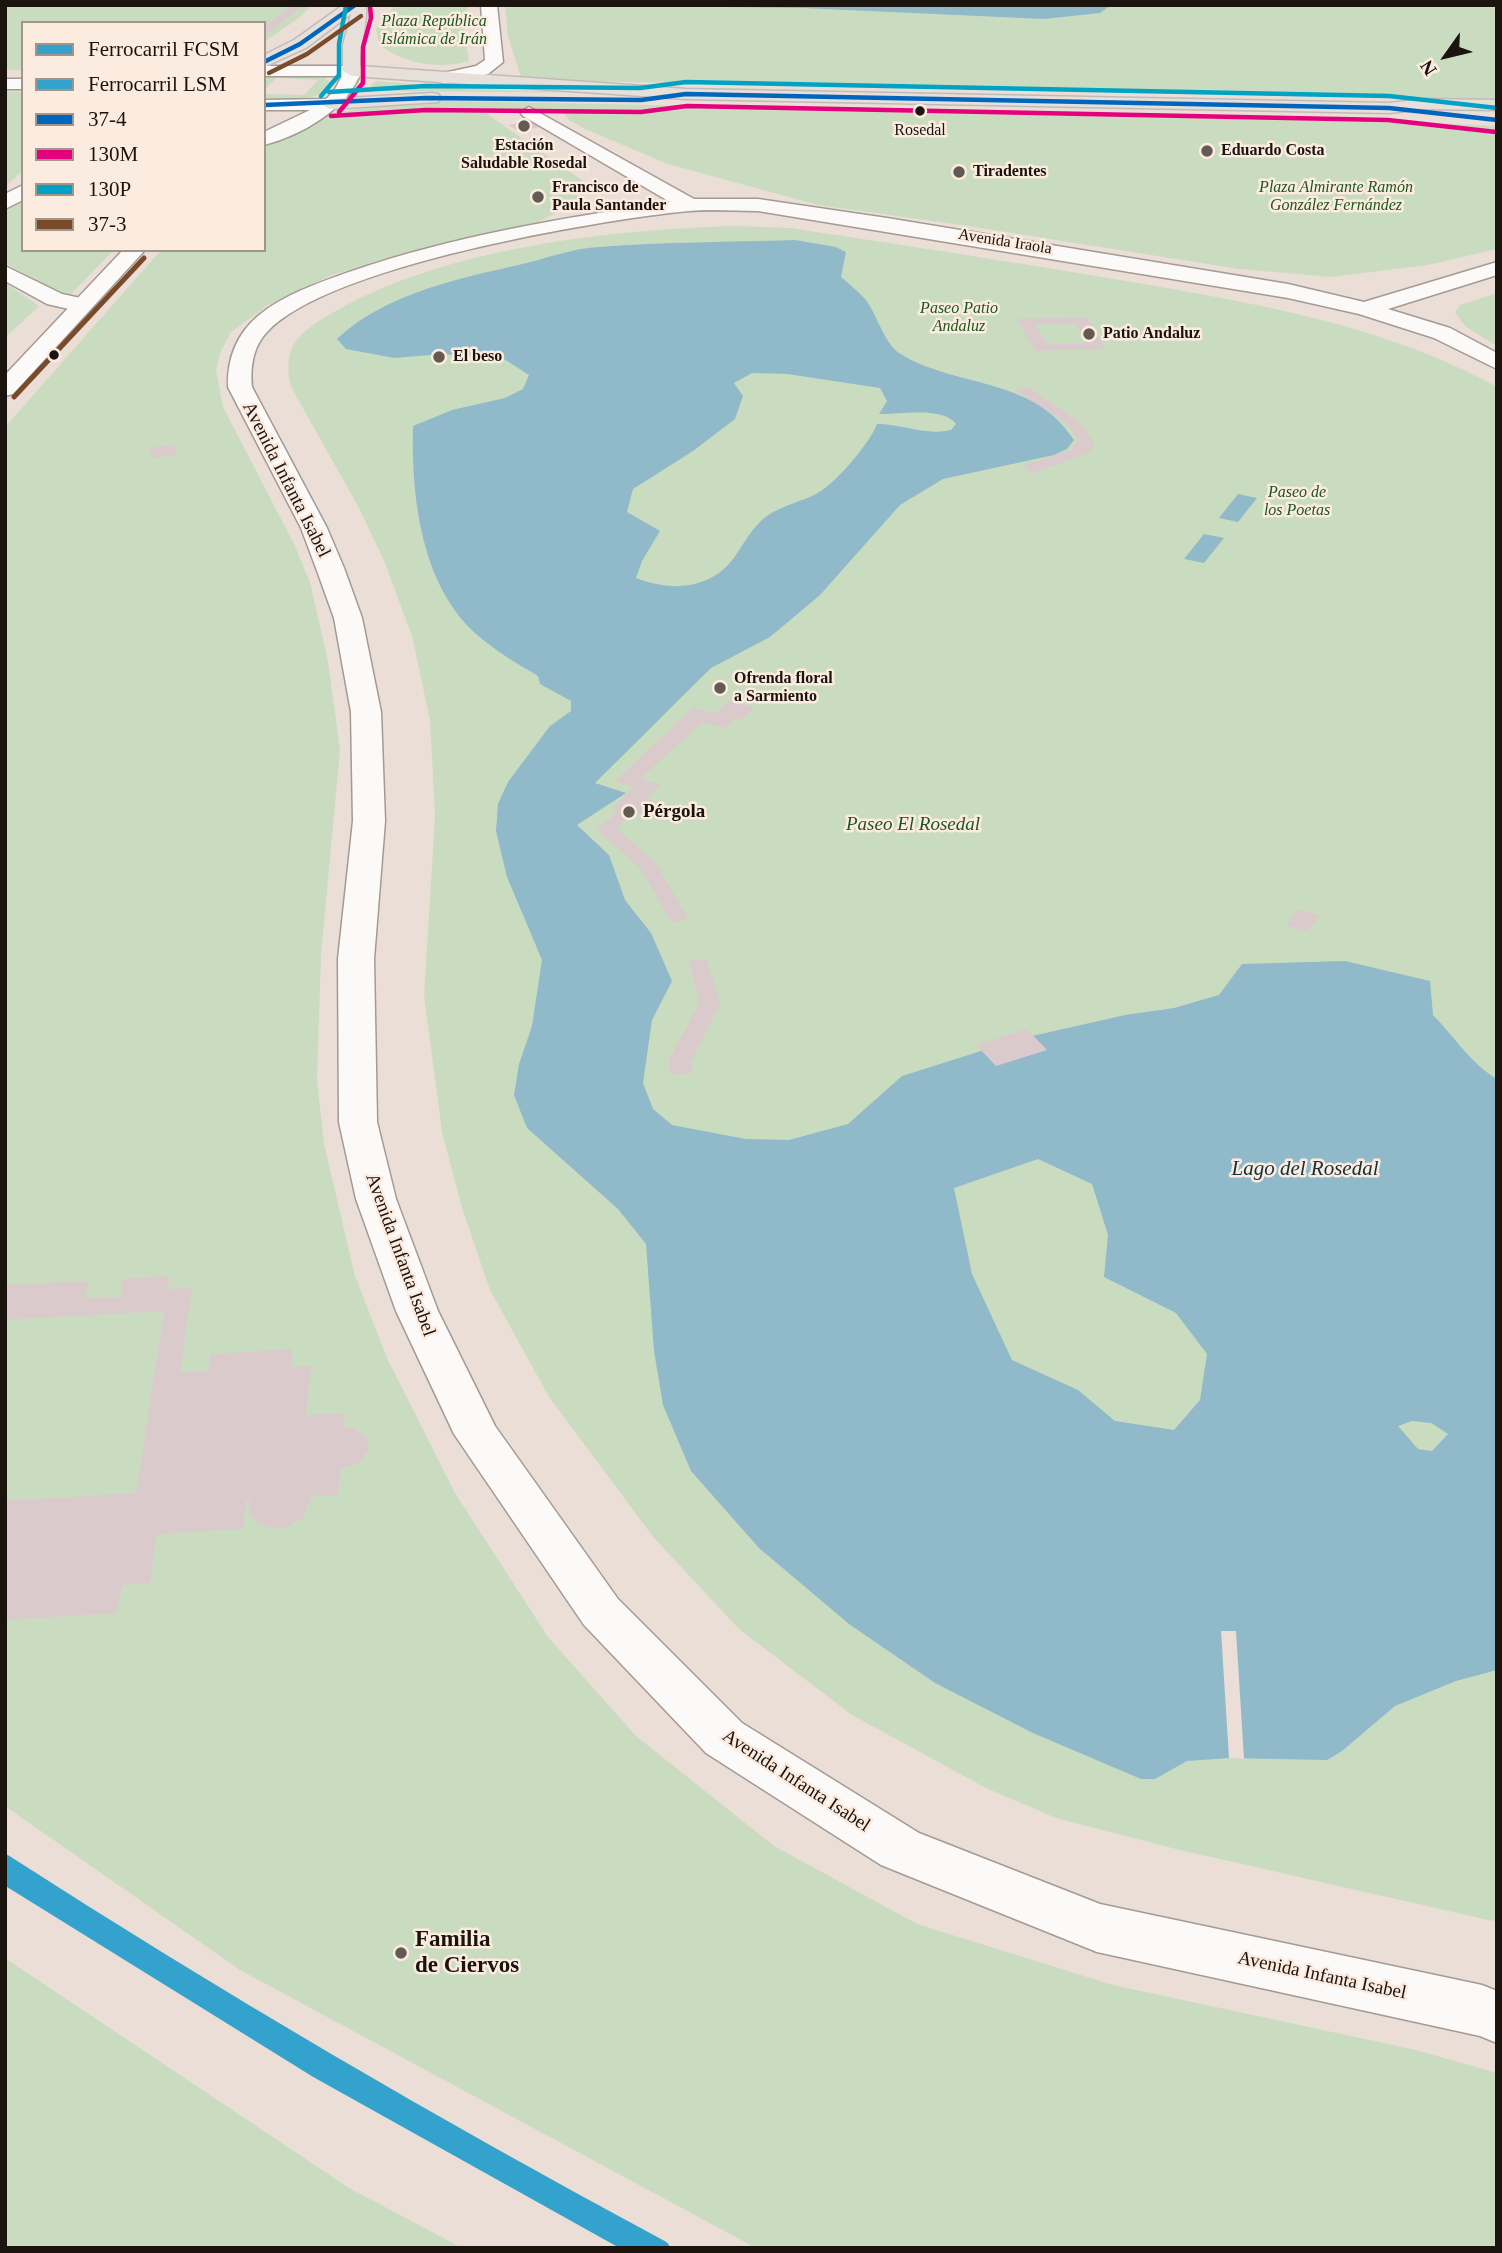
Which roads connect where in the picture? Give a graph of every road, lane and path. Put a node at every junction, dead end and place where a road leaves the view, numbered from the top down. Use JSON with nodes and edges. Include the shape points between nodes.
{"nodes":[{"id":1,"x":357,"y":5,"type":"edge"},
{"id":2,"x":489,"y":5,"type":"edge"},
{"id":3,"x":266,"y":61,"type":"edge"},
{"id":4,"x":266,"y":71,"type":"edge"},
{"id":5,"x":352,"y":71,"type":"junction"},
{"id":6,"x":445,"y":78,"type":"junction"},
{"id":7,"x":686,"y":94,"type":"junction"},
{"id":8,"x":266,"y":104,"type":"edge"},
{"id":9,"x":330,"y":104,"type":"junction"},
{"id":10,"x":1497,"y":105,"type":"edge"},
{"id":11,"x":1389,"y":108,"type":"junction"},
{"id":12,"x":529,"y":112,"type":"dead end"},
{"id":13,"x":1497,"y":120,"type":"edge"},
{"id":14,"x":266,"y":138,"type":"edge"},
{"id":15,"x":21,"y":192,"type":"edge"},
{"id":16,"x":5,"y":203,"type":"edge"},
{"id":17,"x":690,"y":205,"type":"junction"},
{"id":18,"x":133,"y":252,"type":"edge"},
{"id":19,"x":1497,"y":268,"type":"edge"},
{"id":20,"x":5,"y":272,"type":"edge"},
{"id":21,"x":82,"y":305,"type":"junction"},
{"id":22,"x":1365,"y":309,"type":"junction"},
{"id":23,"x":1497,"y":362,"type":"edge"},
{"id":24,"x":5,"y":389,"type":"edge"},
{"id":25,"x":1497,"y":2017,"type":"edge"}],
"edges":[{"from":1,"to":3,"type":"main road"},
{"from":1,"to":5,"type":"main road"},
{"from":2,"to":6,"type":"street","via":[[494,62],[482,70]]},
{"from":4,"to":5,"type":"street"},
{"from":5,"to":6,"type":"main road"},
{"from":5,"to":9,"type":"street","via":[[348,87]]},
{"from":6,"to":7,"type":"main road"},
{"from":7,"to":9,"type":"main road","via":[[641,100],[426,98]]},
{"from":7,"to":11,"type":"main road"},
{"from":8,"to":9,"type":"street"},
{"from":9,"to":14,"type":"street"},
{"from":10,"to":11,"type":"main road"},
{"from":11,"to":13,"type":"main road"},
{"from":12,"to":17,"type":"street"},
{"from":15,"to":16,"type":"street"},
{"from":17,"to":22,"type":"street","name":"Avenida Iraola","via":[[758,205],[935,231],[1277,289]]},
{"from":17,"to":25,"type":"street","name":"Avenida Infanta Isabel","via":[[501,237],[375,270],[266,321],[242,354],[240,387],[314,528],[348,618],[366,712],[369,821],[356,959],[358,1122],[376,1199],[417,1311],[476,1434],[601,1612],[724,1738],[900,1849],[1097,1928]]},
{"from":18,"to":21,"type":"street"},
{"from":19,"to":22,"type":"street"},
{"from":20,"to":21,"type":"street","via":[[55,299]]},
{"from":21,"to":24,"type":"street"},
{"from":22,"to":23,"type":"street","name":"Avenida Iraola","via":[[1442,333]]}]}
